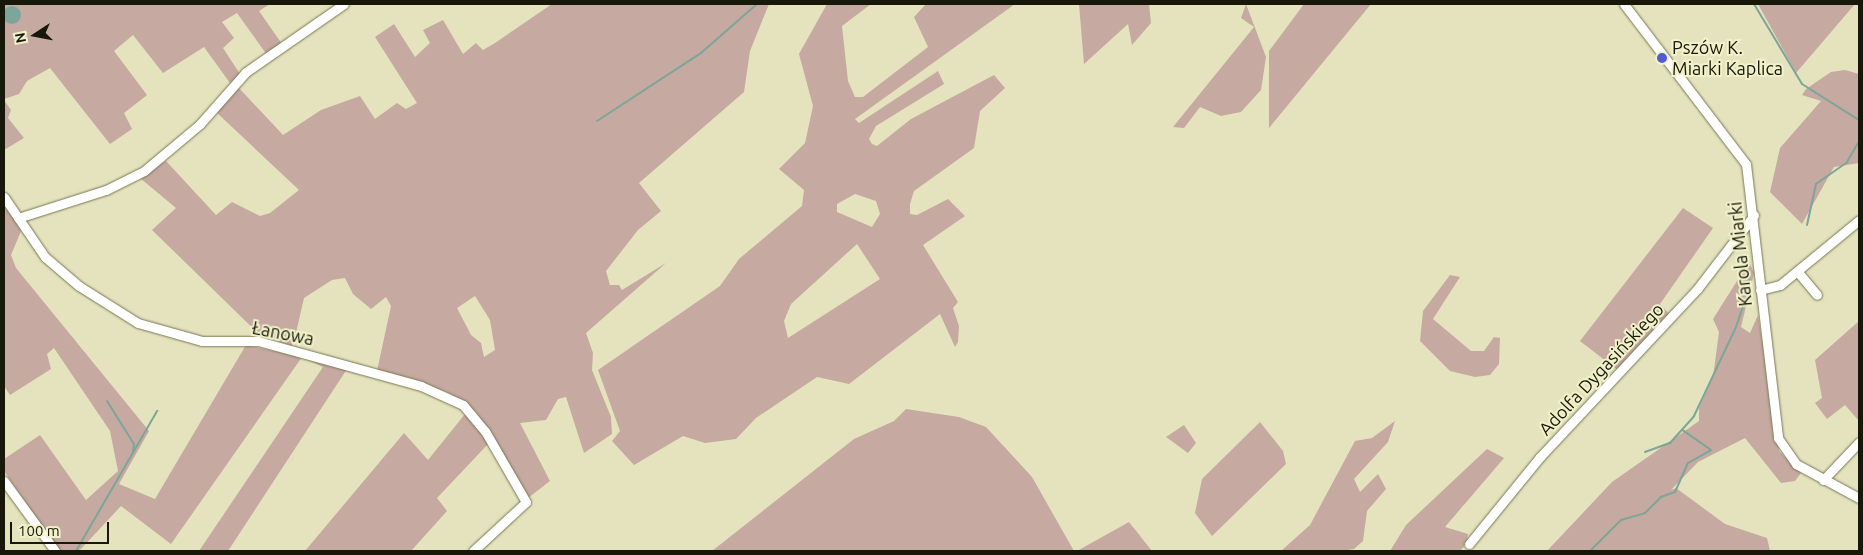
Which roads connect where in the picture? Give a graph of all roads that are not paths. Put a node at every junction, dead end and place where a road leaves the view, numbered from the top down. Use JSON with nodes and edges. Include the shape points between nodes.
{"nodes":[{"id":1,"x":344,"y":4,"type":"edge"},
{"id":2,"x":1624,"y":4,"type":"edge"},
{"id":3,"x":4,"y":197,"type":"edge"},
{"id":4,"x":1754,"y":215,"type":"junction"},
{"id":5,"x":18,"y":218,"type":"junction"},
{"id":6,"x":1859,"y":220,"type":"edge"},
{"id":7,"x":1797,"y":271,"type":"junction"},
{"id":8,"x":1760,"y":290,"type":"junction"},
{"id":9,"x":1816,"y":295,"type":"dead end"},
{"id":10,"x":1859,"y":442,"type":"edge"},
{"id":11,"x":1824,"y":480,"type":"junction"},
{"id":12,"x":4,"y":481,"type":"edge"},
{"id":13,"x":1859,"y":498,"type":"edge"},
{"id":14,"x":1469,"y":544,"type":"dead end"},
{"id":15,"x":55,"y":551,"type":"edge"},
{"id":16,"x":473,"y":551,"type":"edge"}],
"edges":[{"from":1,"to":5,"type":"street","via":[[246,72],[200,124],[144,171],[106,190]]},
{"from":2,"to":4,"type":"street","name":"Karola Miarki","via":[[1746,164]]},
{"from":3,"to":5,"type":"street","name":"Łanowa"},
{"from":4,"to":8,"type":"street","name":"Karola Miarki"},
{"from":4,"to":14,"type":"street","name":"Adolfa Dygasińskiego","via":[[1698,288],[1540,457]]},
{"from":5,"to":16,"type":"street","name":"Łanowa","via":[[45,257],[63,274],[102,302],[155,330],[202,341],[265,343],[421,386],[463,405],[485,431],[526,502]]},
{"from":6,"to":7,"type":"street"},
{"from":7,"to":8,"type":"street","via":[[1780,285]]},
{"from":7,"to":9,"type":"street"},
{"from":8,"to":11,"type":"street","name":"Karola Miarki","via":[[1778,438],[1796,464]]},
{"from":10,"to":11,"type":"street"},
{"from":11,"to":13,"type":"street","name":"Karola Miarki"},
{"from":12,"to":15,"type":"street"}]}
